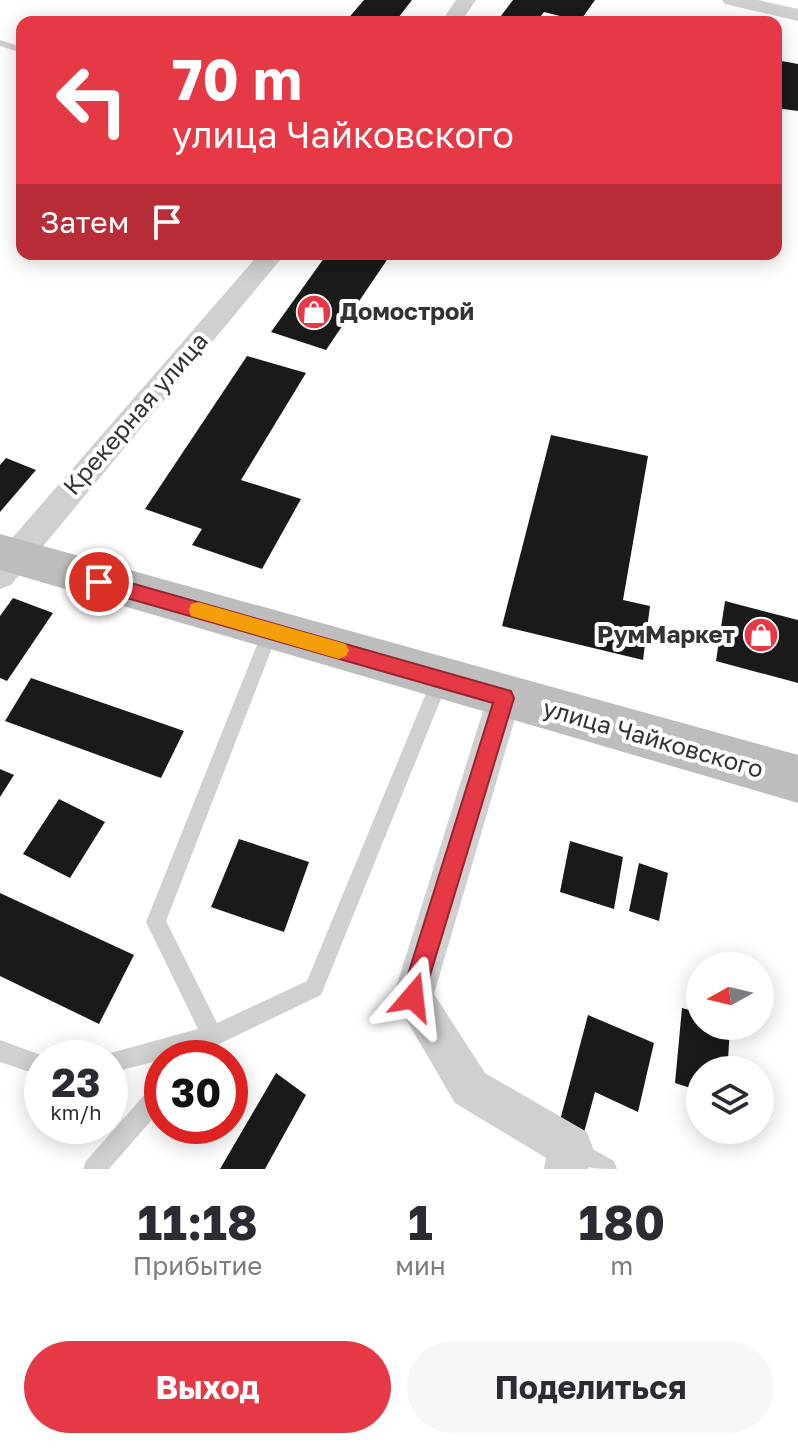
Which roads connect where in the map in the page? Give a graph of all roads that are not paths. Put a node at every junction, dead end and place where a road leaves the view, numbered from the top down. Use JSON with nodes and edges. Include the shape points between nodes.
{"nodes":[{"id":1,"x":732,"y":0,"type":"edge"},
{"id":2,"x":798,"y":15,"type":"edge"},
{"id":3,"x":268,"y":260,"type":"edge"},
{"id":4,"x":4,"y":562,"type":"edge"},
{"id":5,"x":271,"y":630,"type":"junction"},
{"id":6,"x":440,"y":679,"type":"junction"},
{"id":7,"x":504,"y":698,"type":"junction"},
{"id":8,"x":798,"y":779,"type":"edge"},
{"id":9,"x":212,"y":1036,"type":"junction"},
{"id":10,"x":209,"y":1040,"type":"edge"},
{"id":11,"x":0,"y":1051,"type":"edge"},
{"id":12,"x":128,"y":1057,"type":"edge"},
{"id":13,"x":24,"y":1059,"type":"edge"},
{"id":14,"x":144,"y":1112,"type":"edge"},
{"id":15,"x":581,"y":1162,"type":"edge"},
{"id":16,"x":94,"y":1169,"type":"edge"}],
"edges":[{"from":1,"to":2,"type":"street"},
{"from":3,"to":4,"type":"street","name":"Крекерная улица"},
{"from":4,"to":5,"type":"main road","name":"улица Чайковского"},
{"from":5,"to":6,"type":"main road","name":"улица Чайковского"},
{"from":5,"to":9,"type":"lane","via":[[156,922]]},
{"from":6,"to":7,"type":"main road","name":"улица Чайковского"},
{"from":6,"to":9,"type":"lane","via":[[314,988]]},
{"from":7,"to":8,"type":"main road","name":"улица Чайковского"},
{"from":7,"to":15,"type":"street","via":[[413,997],[470,1088]]},
{"from":9,"to":10,"type":"lane"},
{"from":9,"to":12,"type":"lane"},
{"from":11,"to":13,"type":"lane"},
{"from":14,"to":16,"type":"lane"}]}
